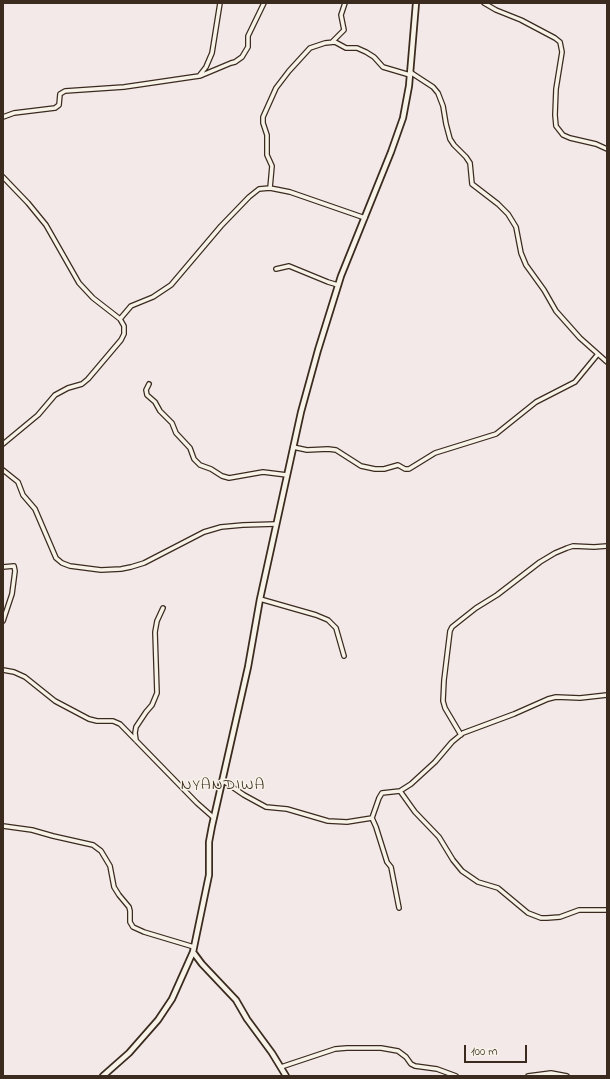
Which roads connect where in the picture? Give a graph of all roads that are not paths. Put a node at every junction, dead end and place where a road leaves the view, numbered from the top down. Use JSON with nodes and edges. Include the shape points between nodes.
{"nodes":[{"id":1,"x":220,"y":3,"type":"edge"},
{"id":2,"x":264,"y":3,"type":"edge"},
{"id":3,"x":345,"y":3,"type":"edge"},
{"id":4,"x":416,"y":3,"type":"edge"},
{"id":5,"x":484,"y":3,"type":"edge"},
{"id":6,"x":332,"y":42,"type":"junction"},
{"id":7,"x":410,"y":74,"type":"junction"},
{"id":8,"x":199,"y":76,"type":"junction"},
{"id":9,"x":3,"y":117,"type":"edge"},
{"id":10,"x":607,"y":149,"type":"edge"},
{"id":11,"x":3,"y":177,"type":"edge"},
{"id":12,"x":270,"y":188,"type":"junction"},
{"id":13,"x":365,"y":218,"type":"junction"},
{"id":14,"x":276,"y":269,"type":"dead end"},
{"id":15,"x":338,"y":285,"type":"junction"},
{"id":16,"x":120,"y":319,"type":"junction"},
{"id":17,"x":598,"y":354,"type":"junction"},
{"id":18,"x":607,"y":362,"type":"edge"},
{"id":19,"x":149,"y":384,"type":"dead end"},
{"id":20,"x":3,"y":444,"type":"edge"},
{"id":21,"x":293,"y":448,"type":"junction"},
{"id":22,"x":3,"y":470,"type":"edge"},
{"id":23,"x":287,"y":475,"type":"junction"},
{"id":24,"x":276,"y":524,"type":"junction"},
{"id":25,"x":607,"y":546,"type":"edge"},
{"id":26,"x":3,"y":567,"type":"edge"},
{"id":27,"x":260,"y":599,"type":"junction"},
{"id":28,"x":163,"y":608,"type":"dead end"},
{"id":29,"x":3,"y":621,"type":"edge"},
{"id":30,"x":344,"y":656,"type":"dead end"},
{"id":31,"x":3,"y":670,"type":"edge"},
{"id":32,"x":607,"y":695,"type":"edge"},
{"id":33,"x":460,"y":735,"type":"junction"},
{"id":34,"x":136,"y":741,"type":"junction"},
{"id":35,"x":222,"y":780,"type":"junction"},
{"id":36,"x":400,"y":791,"type":"junction"},
{"id":37,"x":214,"y":818,"type":"junction"},
{"id":38,"x":372,"y":818,"type":"junction"},
{"id":39,"x":3,"y":826,"type":"edge"},
{"id":40,"x":398,"y":908,"type":"dead end"},
{"id":41,"x":607,"y":910,"type":"edge"},
{"id":42,"x":194,"y":949,"type":"junction"},
{"id":43,"x":281,"y":1067,"type":"junction"},
{"id":44,"x":103,"y":1076,"type":"edge"},
{"id":45,"x":286,"y":1076,"type":"edge"},
{"id":46,"x":456,"y":1076,"type":"edge"},
{"id":47,"x":528,"y":1076,"type":"edge"},
{"id":48,"x":567,"y":1076,"type":"edge"}],
"edges":[{"from":1,"to":8,"type":"street","via":[[212,53]]},
{"from":2,"to":8,"type":"street","via":[[248,36],[248,47],[242,57]]},
{"from":3,"to":6,"type":"street","via":[[341,18],[344,30]]},
{"from":4,"to":7,"type":"street"},
{"from":5,"to":10,"type":"street","via":[[560,42],[562,52],[557,81],[556,126],[563,135]]},
{"from":6,"to":7,"type":"street","via":[[346,48],[357,48],[374,57],[383,67]]},
{"from":6,"to":12,"type":"street","via":[[310,48],[272,94],[262,120],[267,134],[267,155],[272,166]]},
{"from":7,"to":13,"type":"street","via":[[399,131]]},
{"from":7,"to":17,"type":"street","via":[[430,85],[438,93],[450,139],[470,163],[472,184],[508,214],[516,227],[525,263],[556,310]]},
{"from":8,"to":9,"type":"street","via":[[124,87],[65,91],[60,94],[57,108],[14,113]]},
{"from":11,"to":16,"type":"street","via":[[46,225],[79,283],[93,298]]},
{"from":12,"to":13,"type":"street","via":[[290,192]]},
{"from":12,"to":16,"type":"street","via":[[259,189],[252,194],[171,285],[131,306]]},
{"from":13,"to":15,"type":"street"},
{"from":14,"to":15,"type":"street","via":[[289,266]]},
{"from":15,"to":21,"type":"street"},
{"from":16,"to":20,"type":"street","via":[[124,326],[124,336],[94,373],[82,384],[55,395],[38,415]]},
{"from":17,"to":18,"type":"street"},
{"from":17,"to":21,"type":"street","via":[[575,382],[536,402],[496,434],[435,453],[409,469],[398,465],[375,469],[361,466],[336,450]]},
{"from":19,"to":23,"type":"street","via":[[147,395],[172,423],[176,433],[200,464],[229,478],[263,472]]},
{"from":21,"to":23,"type":"street"},
{"from":22,"to":24,"type":"street","via":[[18,482],[23,494],[35,509],[56,558],[70,566],[101,570],[131,567],[144,563],[204,532],[243,525]]},
{"from":23,"to":24,"type":"street"},
{"from":24,"to":27,"type":"street"},
{"from":25,"to":33,"type":"street","via":[[574,546],[555,553],[452,627],[443,694],[444,708]]},
{"from":26,"to":29,"type":"street","via":[[14,566],[15,571],[12,594]]},
{"from":27,"to":30,"type":"street","via":[[328,620],[336,628]]},
{"from":27,"to":35,"type":"street","via":[[248,668]]},
{"from":28,"to":34,"type":"street","via":[[155,632],[157,693],[152,705],[136,727]]},
{"from":31,"to":34,"type":"street","via":[[25,677],[55,701],[89,719],[120,724]]},
{"from":32,"to":33,"type":"street","via":[[548,699]]},
{"from":33,"to":36,"type":"street","via":[[417,779]]},
{"from":34,"to":37,"type":"street"},
{"from":35,"to":37,"type":"street"},
{"from":35,"to":38,"type":"street","via":[[266,806],[288,809],[328,821],[347,822]]},
{"from":36,"to":38,"type":"street","via":[[382,794]]},
{"from":36,"to":41,"type":"street","via":[[415,812],[440,837],[462,871],[478,882],[498,888],[528,913],[547,918],[560,917],[579,910]]},
{"from":37,"to":42,"type":"street","via":[[209,842],[209,875]]},
{"from":38,"to":40,"type":"street","via":[[391,867]]},
{"from":39,"to":42,"type":"street","via":[[32,830],[93,845],[101,851],[110,866],[114,887],[129,908],[132,927]]},
{"from":42,"to":43,"type":"street","via":[[202,964],[236,1000]]},
{"from":42,"to":44,"type":"street","via":[[172,999],[158,1020],[129,1053]]},
{"from":43,"to":45,"type":"street"},
{"from":43,"to":46,"type":"street","via":[[335,1049],[381,1048],[398,1051],[414,1066],[432,1068]]},
{"from":47,"to":48,"type":"street","via":[[551,1073]]}]}
